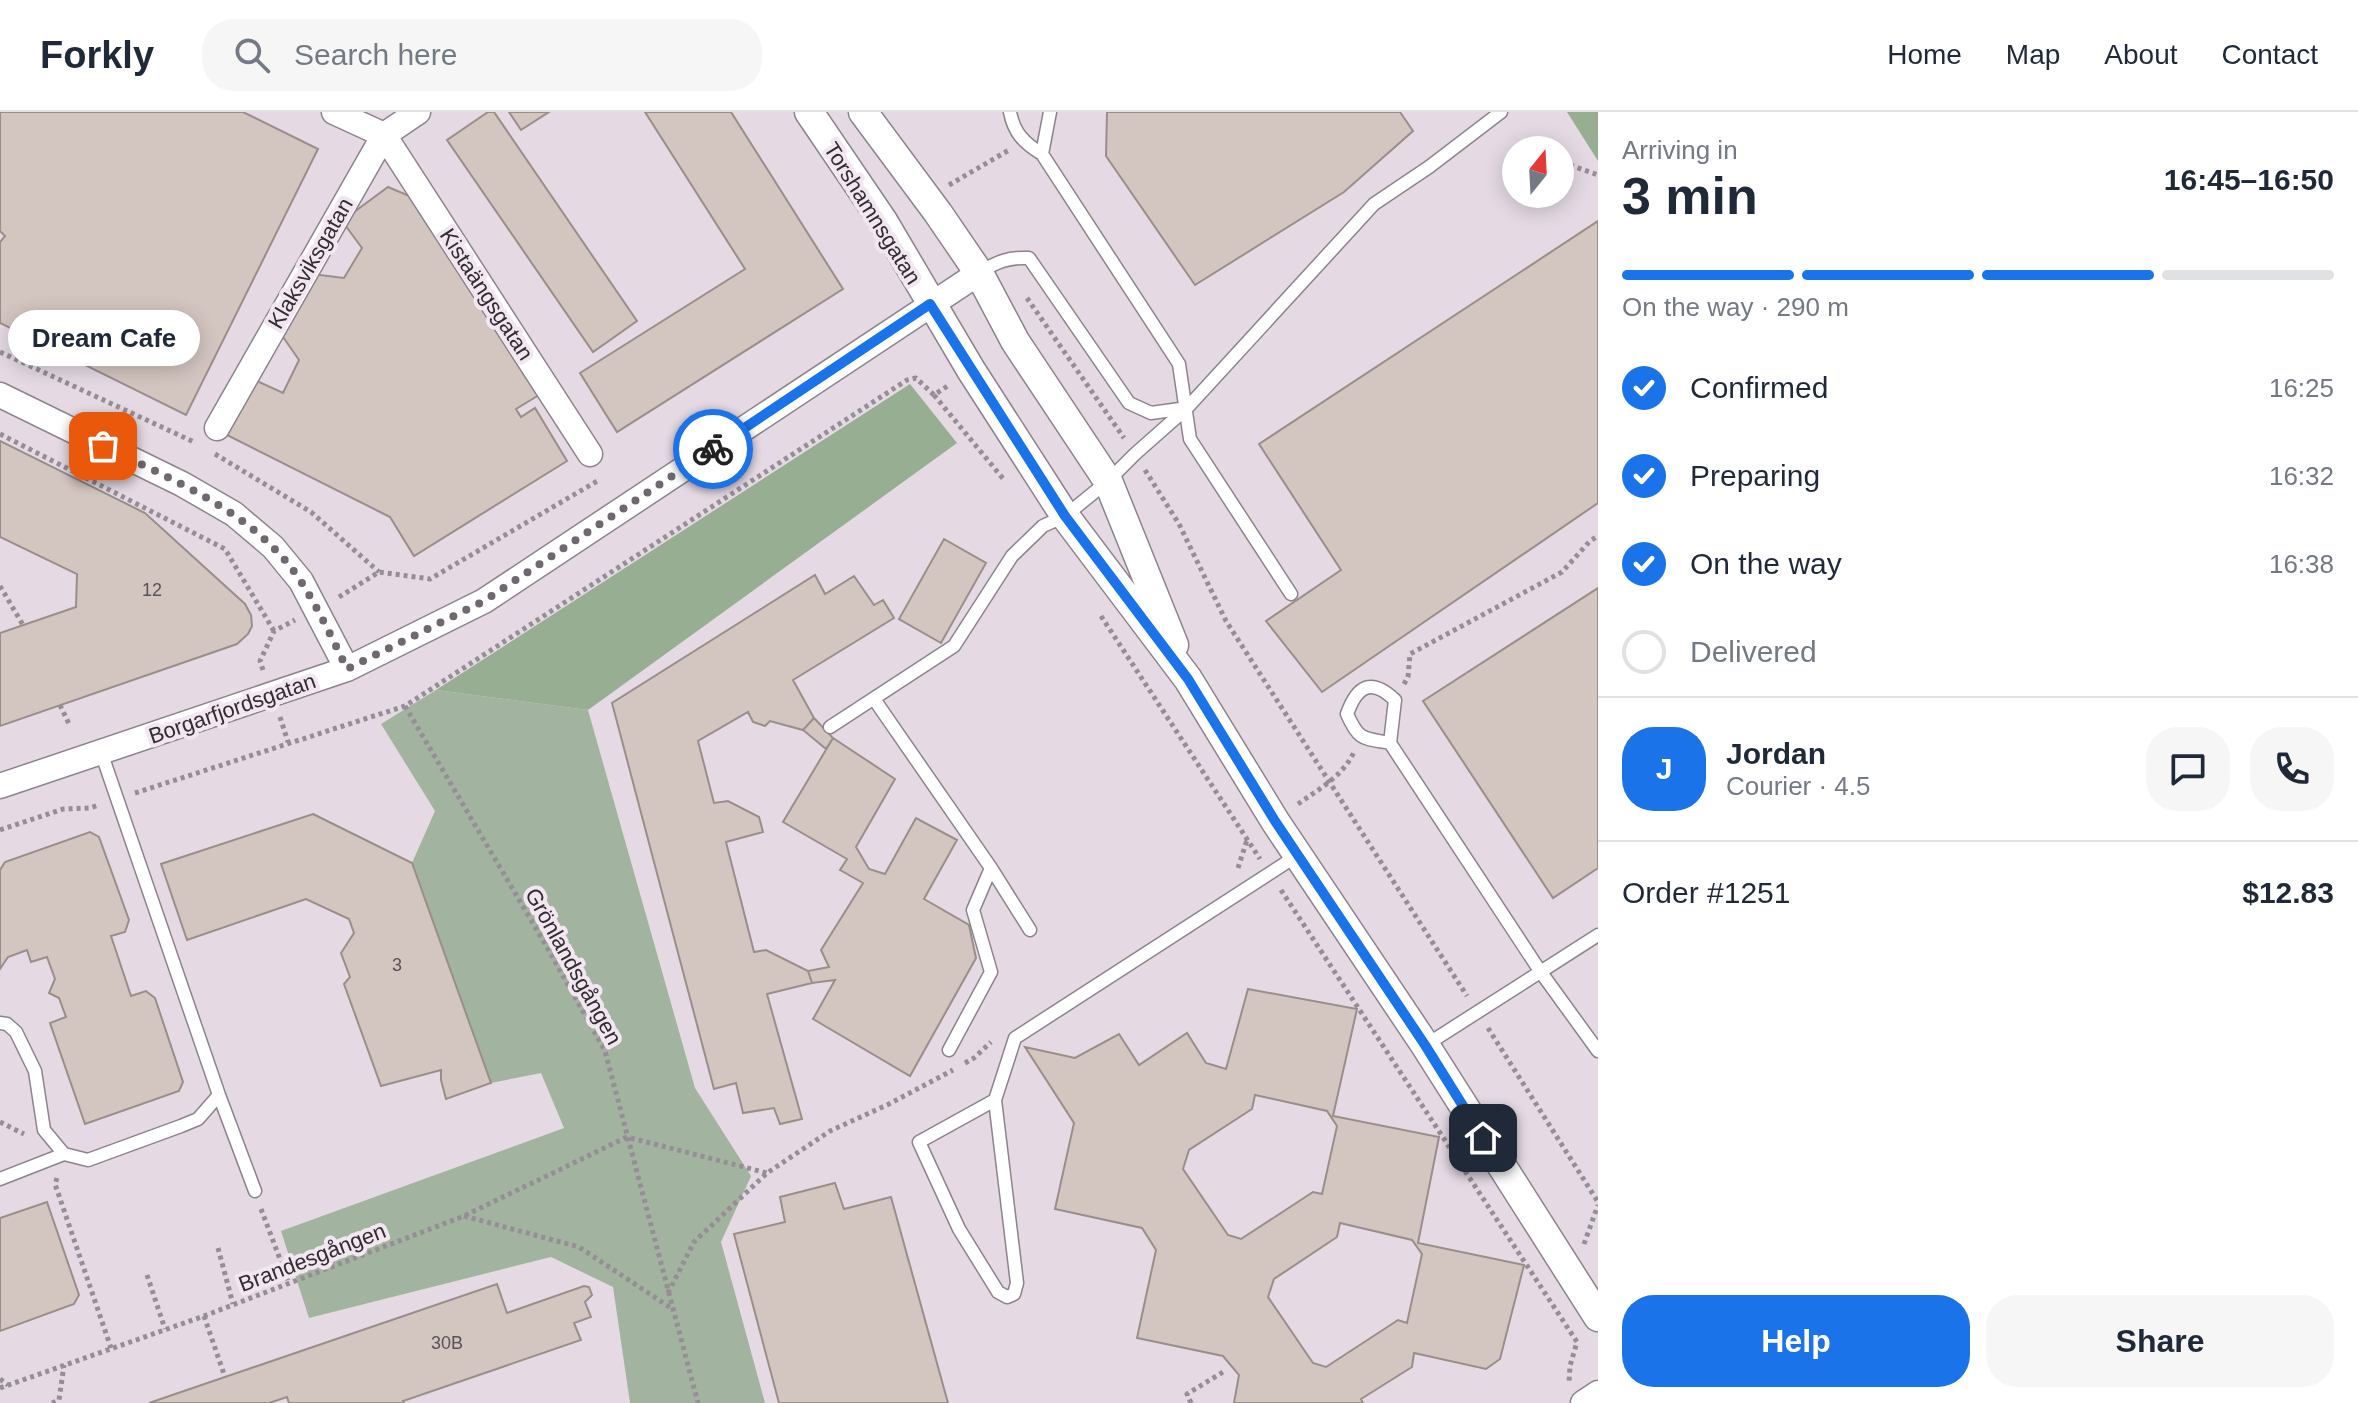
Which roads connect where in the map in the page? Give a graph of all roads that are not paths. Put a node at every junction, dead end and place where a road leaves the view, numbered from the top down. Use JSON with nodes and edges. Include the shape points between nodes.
{"nodes":[{"id":1,"x":334,"y":112,"type":"edge"},
{"id":2,"x":418,"y":112,"type":"edge"},
{"id":3,"x":809,"y":112,"type":"edge"},
{"id":4,"x":863,"y":112,"type":"edge"},
{"id":5,"x":1010,"y":112,"type":"edge"},
{"id":6,"x":1050,"y":112,"type":"edge"},
{"id":7,"x":1501,"y":112,"type":"edge"},
{"id":8,"x":384,"y":135,"type":"junction"},
{"id":9,"x":1042,"y":154,"type":"junction"},
{"id":10,"x":979,"y":273,"type":"junction"},
{"id":11,"x":930,"y":304,"type":"junction"},
{"id":12,"x":0,"y":395,"type":"edge"},
{"id":13,"x":1187,"y":408,"type":"junction"},
{"id":14,"x":217,"y":428,"type":"dead end"},
{"id":15,"x":590,"y":454,"type":"road end"},
{"id":16,"x":1108,"y":481,"type":"junction"},
{"id":17,"x":1065,"y":516,"type":"junction"},
{"id":18,"x":1291,"y":594,"type":"dead end"},
{"id":19,"x":347,"y":669,"type":"junction"},
{"id":20,"x":1188,"y":679,"type":"junction"},
{"id":21,"x":874,"y":699,"type":"junction"},
{"id":22,"x":830,"y":727,"type":"dead end"},
{"id":23,"x":1390,"y":743,"type":"junction"},
{"id":24,"x":101,"y":752,"type":"junction"},
{"id":25,"x":0,"y":786,"type":"edge"},
{"id":26,"x":1298,"y":855,"type":"junction"},
{"id":27,"x":991,"y":868,"type":"junction"},
{"id":28,"x":1030,"y":930,"type":"dead end"},
{"id":29,"x":1598,"y":935,"type":"edge"},
{"id":30,"x":1540,"y":971,"type":"junction"},
{"id":31,"x":0,"y":1023,"type":"edge"},
{"id":32,"x":1425,"y":1045,"type":"junction"},
{"id":33,"x":949,"y":1050,"type":"dead end"},
{"id":34,"x":1598,"y":1051,"type":"edge"},
{"id":35,"x":219,"y":1095,"type":"junction"},
{"id":36,"x":995,"y":1100,"type":"junction"},
{"id":37,"x":64,"y":1154,"type":"junction"},
{"id":38,"x":0,"y":1179,"type":"edge"},
{"id":39,"x":255,"y":1191,"type":"road end"},
{"id":40,"x":1598,"y":1317,"type":"edge"},
{"id":41,"x":1598,"y":1393,"type":"edge"},
{"id":42,"x":1583,"y":1403,"type":"edge"}],
"edges":[{"from":1,"to":8,"type":"street"},
{"from":2,"to":8,"type":"street","name":"Klaksviksgatan"},
{"from":3,"to":11,"type":"street","name":"Torshamnsgatan","via":[[883,221]]},
{"from":4,"to":10,"type":"street","name":"Torshamnsgatan"},
{"from":5,"to":9,"type":"lane","via":[[1023,142]]},
{"from":6,"to":9,"type":"lane"},
{"from":7,"to":13,"type":"lane","via":[[1374,204]]},
{"from":8,"to":14,"type":"street","name":"Klaksviksgatan"},
{"from":8,"to":15,"type":"street","name":"Kistaängsgatan"},
{"from":9,"to":13,"type":"lane","via":[[1179,364]]},
{"from":10,"to":11,"type":"street","name":"Borgarfjordsgatan"},
{"from":10,"to":13,"type":"lane","via":[[1000,260],[1029,258],[1129,403],[1151,413]]},
{"from":10,"to":16,"type":"street","name":"Torshamnsgatan","via":[[1015,341]]},
{"from":11,"to":17,"type":"street","name":"Torshamnsgatan"},
{"from":11,"to":19,"type":"street","name":"Borgarfjordsgatan","via":[[484,601]]},
{"from":12,"to":19,"type":"street","via":[[234,514],[273,547],[301,581]]},
{"from":13,"to":16,"type":"lane"},
{"from":13,"to":18,"type":"lane","via":[[1190,439]]},
{"from":16,"to":17,"type":"lane"},
{"from":16,"to":20,"type":"street","name":"Torshamnsgatan"},
{"from":17,"to":20,"type":"street","name":"Torshamnsgatan"},
{"from":17,"to":21,"type":"lane","via":[[1043,526],[1012,556],[954,646]]},
{"from":19,"to":24,"type":"street","name":"Borgarfjordsgatan"},
{"from":20,"to":26,"type":"street","name":"Torshamnsgatan"},
{"from":21,"to":22,"type":"lane"},
{"from":21,"to":27,"type":"lane"},
{"from":23,"to":23,"type":"lane","via":[[1395,700],[1385,690],[1359,690],[1347,714],[1354,729],[1362,737]]},
{"from":23,"to":30,"type":"lane"},
{"from":24,"to":25,"type":"street","name":"Borgarfjordsgatan"},
{"from":24,"to":35,"type":"lane"},
{"from":26,"to":32,"type":"street","name":"Torshamnsgatan"},
{"from":26,"to":36,"type":"lane","via":[[1015,1038]]},
{"from":27,"to":28,"type":"lane"},
{"from":27,"to":33,"type":"lane","via":[[973,910],[991,972]]},
{"from":29,"to":30,"type":"lane"},
{"from":30,"to":32,"type":"lane"},
{"from":30,"to":34,"type":"lane"},
{"from":31,"to":37,"type":"lane","via":[[16,1032],[35,1071],[44,1130]]},
{"from":32,"to":40,"type":"street","name":"Torshamnsgatan"},
{"from":35,"to":37,"type":"lane","via":[[198,1119],[109,1153],[88,1160]]},
{"from":35,"to":39,"type":"lane"},
{"from":36,"to":36,"type":"lane","via":[[919,1142],[959,1229],[998,1292],[1007,1297],[1017,1283]]},
{"from":37,"to":38,"type":"lane"},
{"from":41,"to":42,"type":"street"}]}
